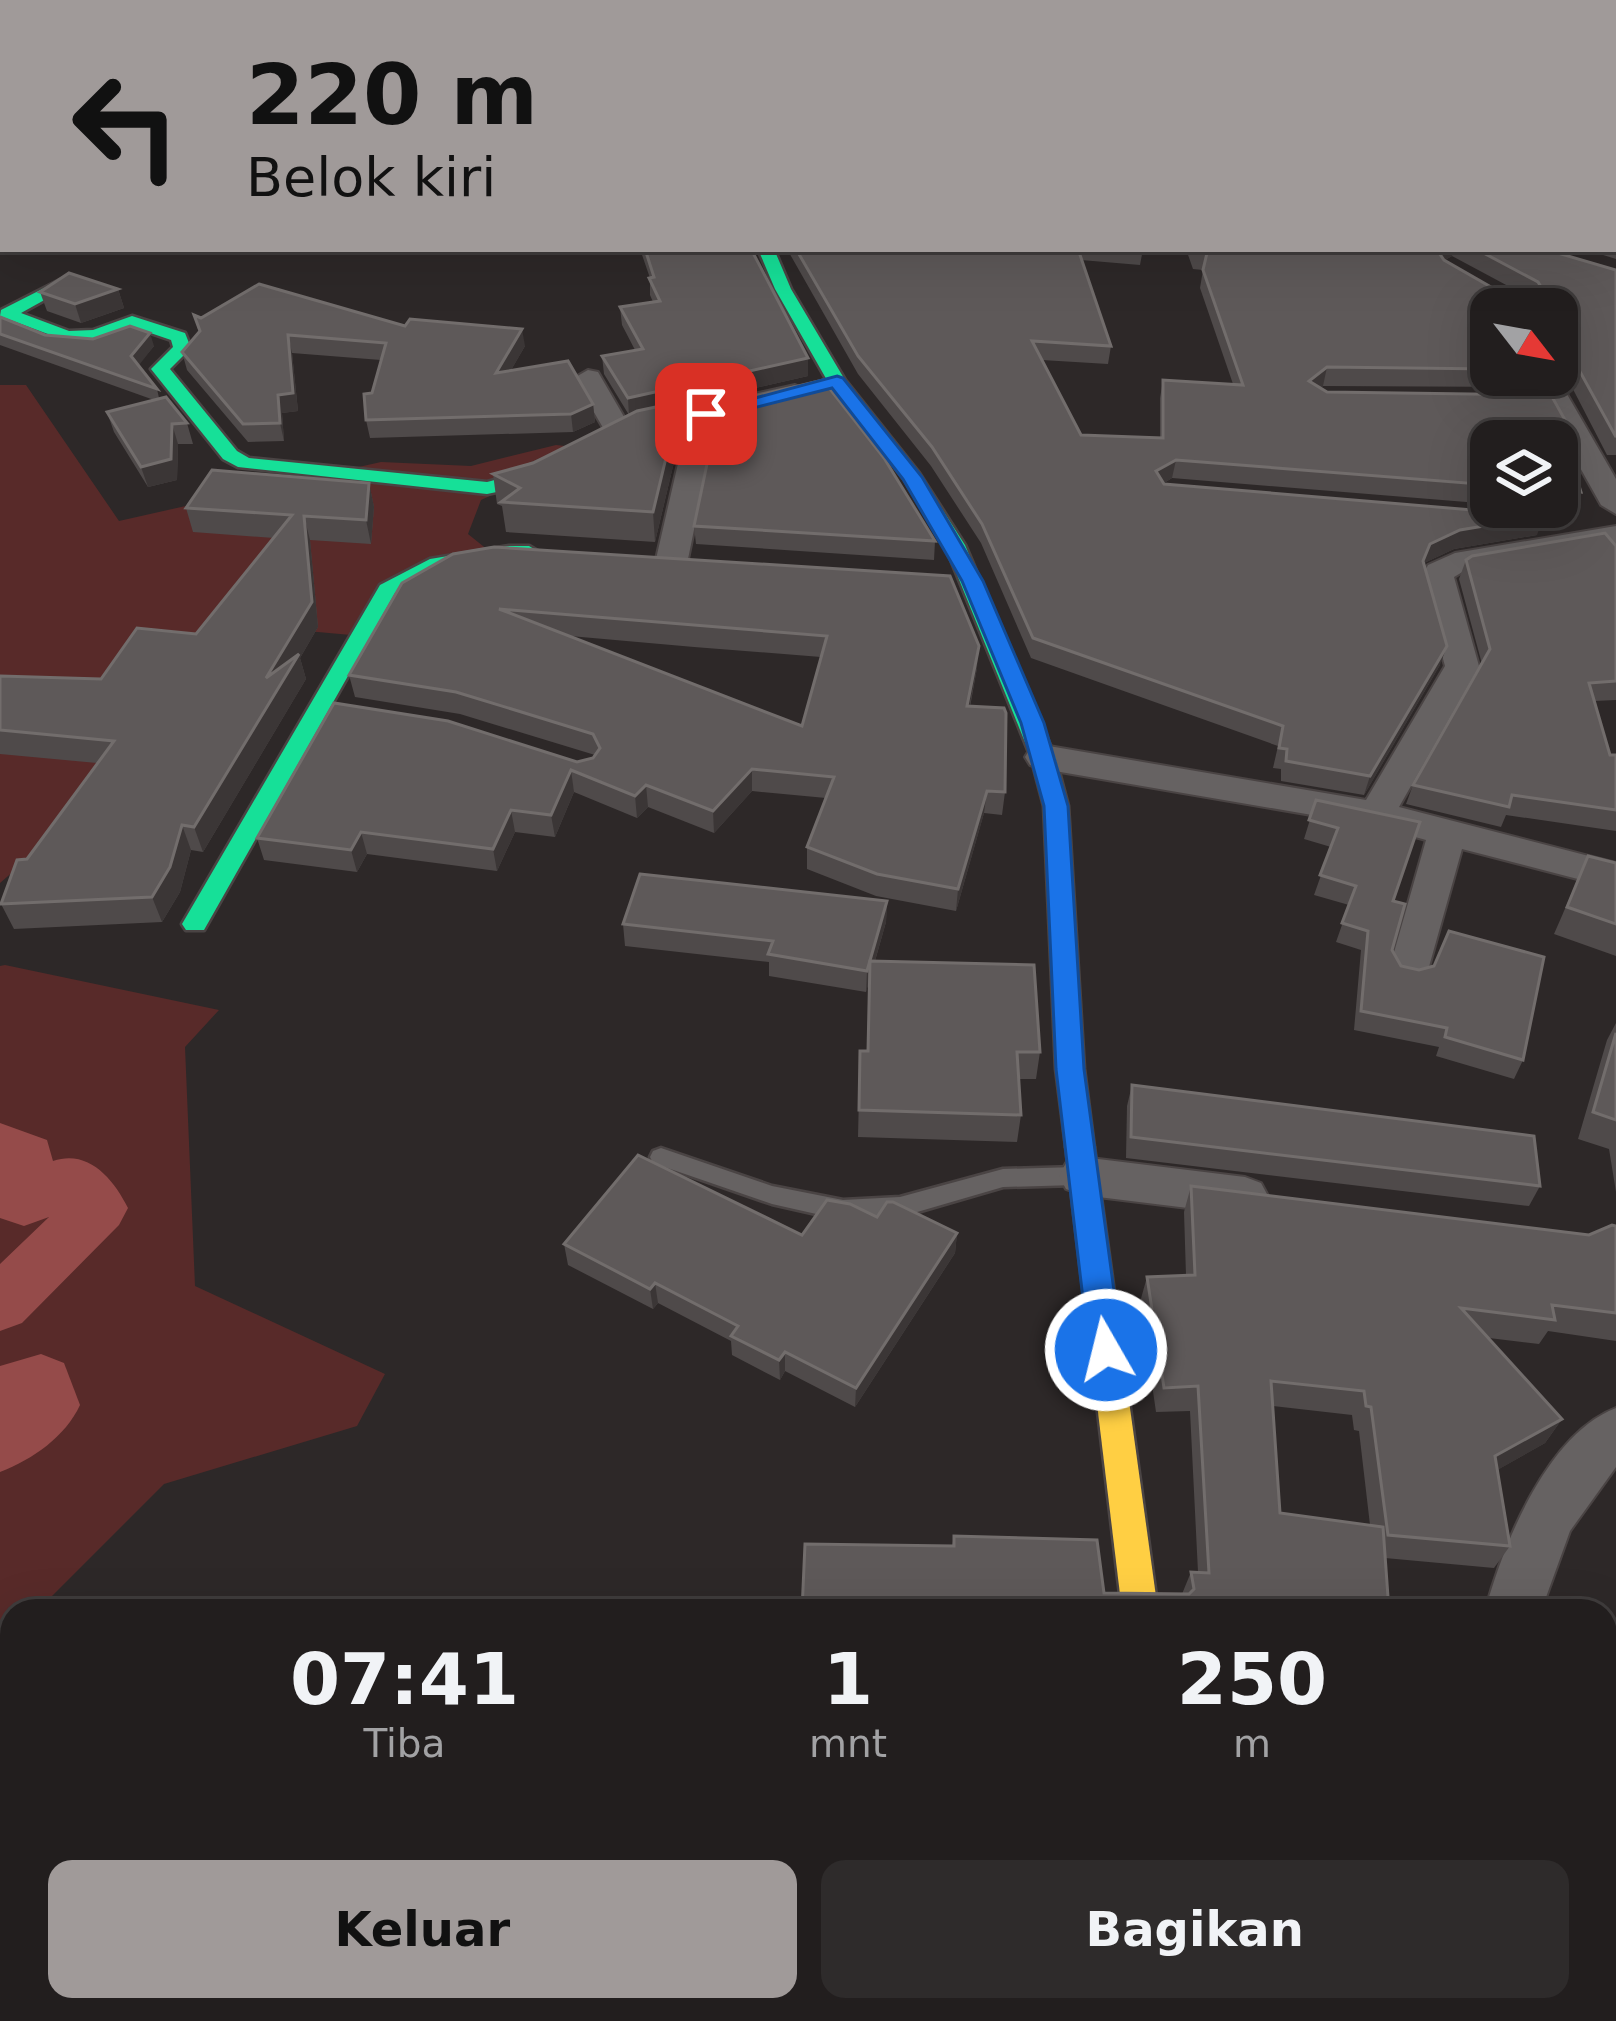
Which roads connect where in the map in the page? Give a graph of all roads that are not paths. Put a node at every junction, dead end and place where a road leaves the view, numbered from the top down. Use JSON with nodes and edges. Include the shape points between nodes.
{"nodes":[{"id":1,"x":767,"y":252,"type":"edge"},
{"id":2,"x":60,"y":285,"type":"edge"},
{"id":3,"x":588,"y":378,"type":"dead end"},
{"id":4,"x":837,"y":382,"type":"junction"},
{"id":5,"x":1526,"y":396,"type":"edge"},
{"id":6,"x":1558,"y":396,"type":"edge"},
{"id":7,"x":1512,"y":400,"type":"edge"},
{"id":8,"x":740,"y":408,"type":"junction"},
{"id":9,"x":619,"y":433,"type":"junction"},
{"id":10,"x":1616,"y":505,"type":"edge"},
{"id":11,"x":1578,"y":527,"type":"edge"},
{"id":12,"x":1616,"y":532,"type":"edge"},
{"id":13,"x":563,"y":554,"type":"edge"},
{"id":14,"x":672,"y":559,"type":"edge"},
{"id":15,"x":317,"y":707,"type":"junction"},
{"id":16,"x":360,"y":712,"type":"edge"},
{"id":17,"x":1043,"y":757,"type":"junction"},
{"id":18,"x":1376,"y":814,"type":"junction"},
{"id":19,"x":1447,"y":832,"type":"junction"},
{"id":20,"x":1616,"y":876,"type":"edge"},
{"id":21,"x":195,"y":924,"type":"dead end"},
{"id":22,"x":1410,"y":970,"type":"edge"},
{"id":23,"x":661,"y":1157,"type":"dead end"},
{"id":24,"x":1082,"y":1177,"type":"junction"},
{"id":25,"x":1293,"y":1202,"type":"edge"},
{"id":26,"x":1616,"y":1432,"type":"edge"},
{"id":27,"x":1138,"y":1599,"type":"edge"},
{"id":28,"x":1517,"y":1599,"type":"edge"}],
"edges":[{"from":1,"to":4,"type":"street"},
{"from":2,"to":9,"type":"street","via":[[7,314],[77,340],[132,322],[179,337],[182,348],[160,369],[245,463],[488,488]]},
{"from":3,"to":9,"type":"street"},
{"from":4,"to":8,"type":"street"},
{"from":4,"to":17,"type":"street","via":[[912,477]]},
{"from":5,"to":7,"type":"street"},
{"from":6,"to":10,"type":"street"},
{"from":8,"to":9,"type":"street"},
{"from":8,"to":14,"type":"street","via":[[698,442]]},
{"from":11,"to":12,"type":"street"},
{"from":12,"to":18,"type":"street","via":[[1439,572],[1462,666]]},
{"from":13,"to":15,"type":"street","via":[[472,552],[406,574],[386,589]]},
{"from":15,"to":16,"type":"street"},
{"from":15,"to":21,"type":"street"},
{"from":17,"to":18,"type":"street"},
{"from":17,"to":24,"type":"street","via":[[1056,806]]},
{"from":18,"to":19,"type":"street"},
{"from":19,"to":20,"type":"street"},
{"from":19,"to":22,"type":"street"},
{"from":23,"to":24,"type":"lane","via":[[843,1210],[900,1207],[1003,1178]]},
{"from":24,"to":25,"type":"street"},
{"from":24,"to":27,"type":"street"},
{"from":26,"to":28,"type":"street","via":[[1583,1463],[1543,1523]]}]}
